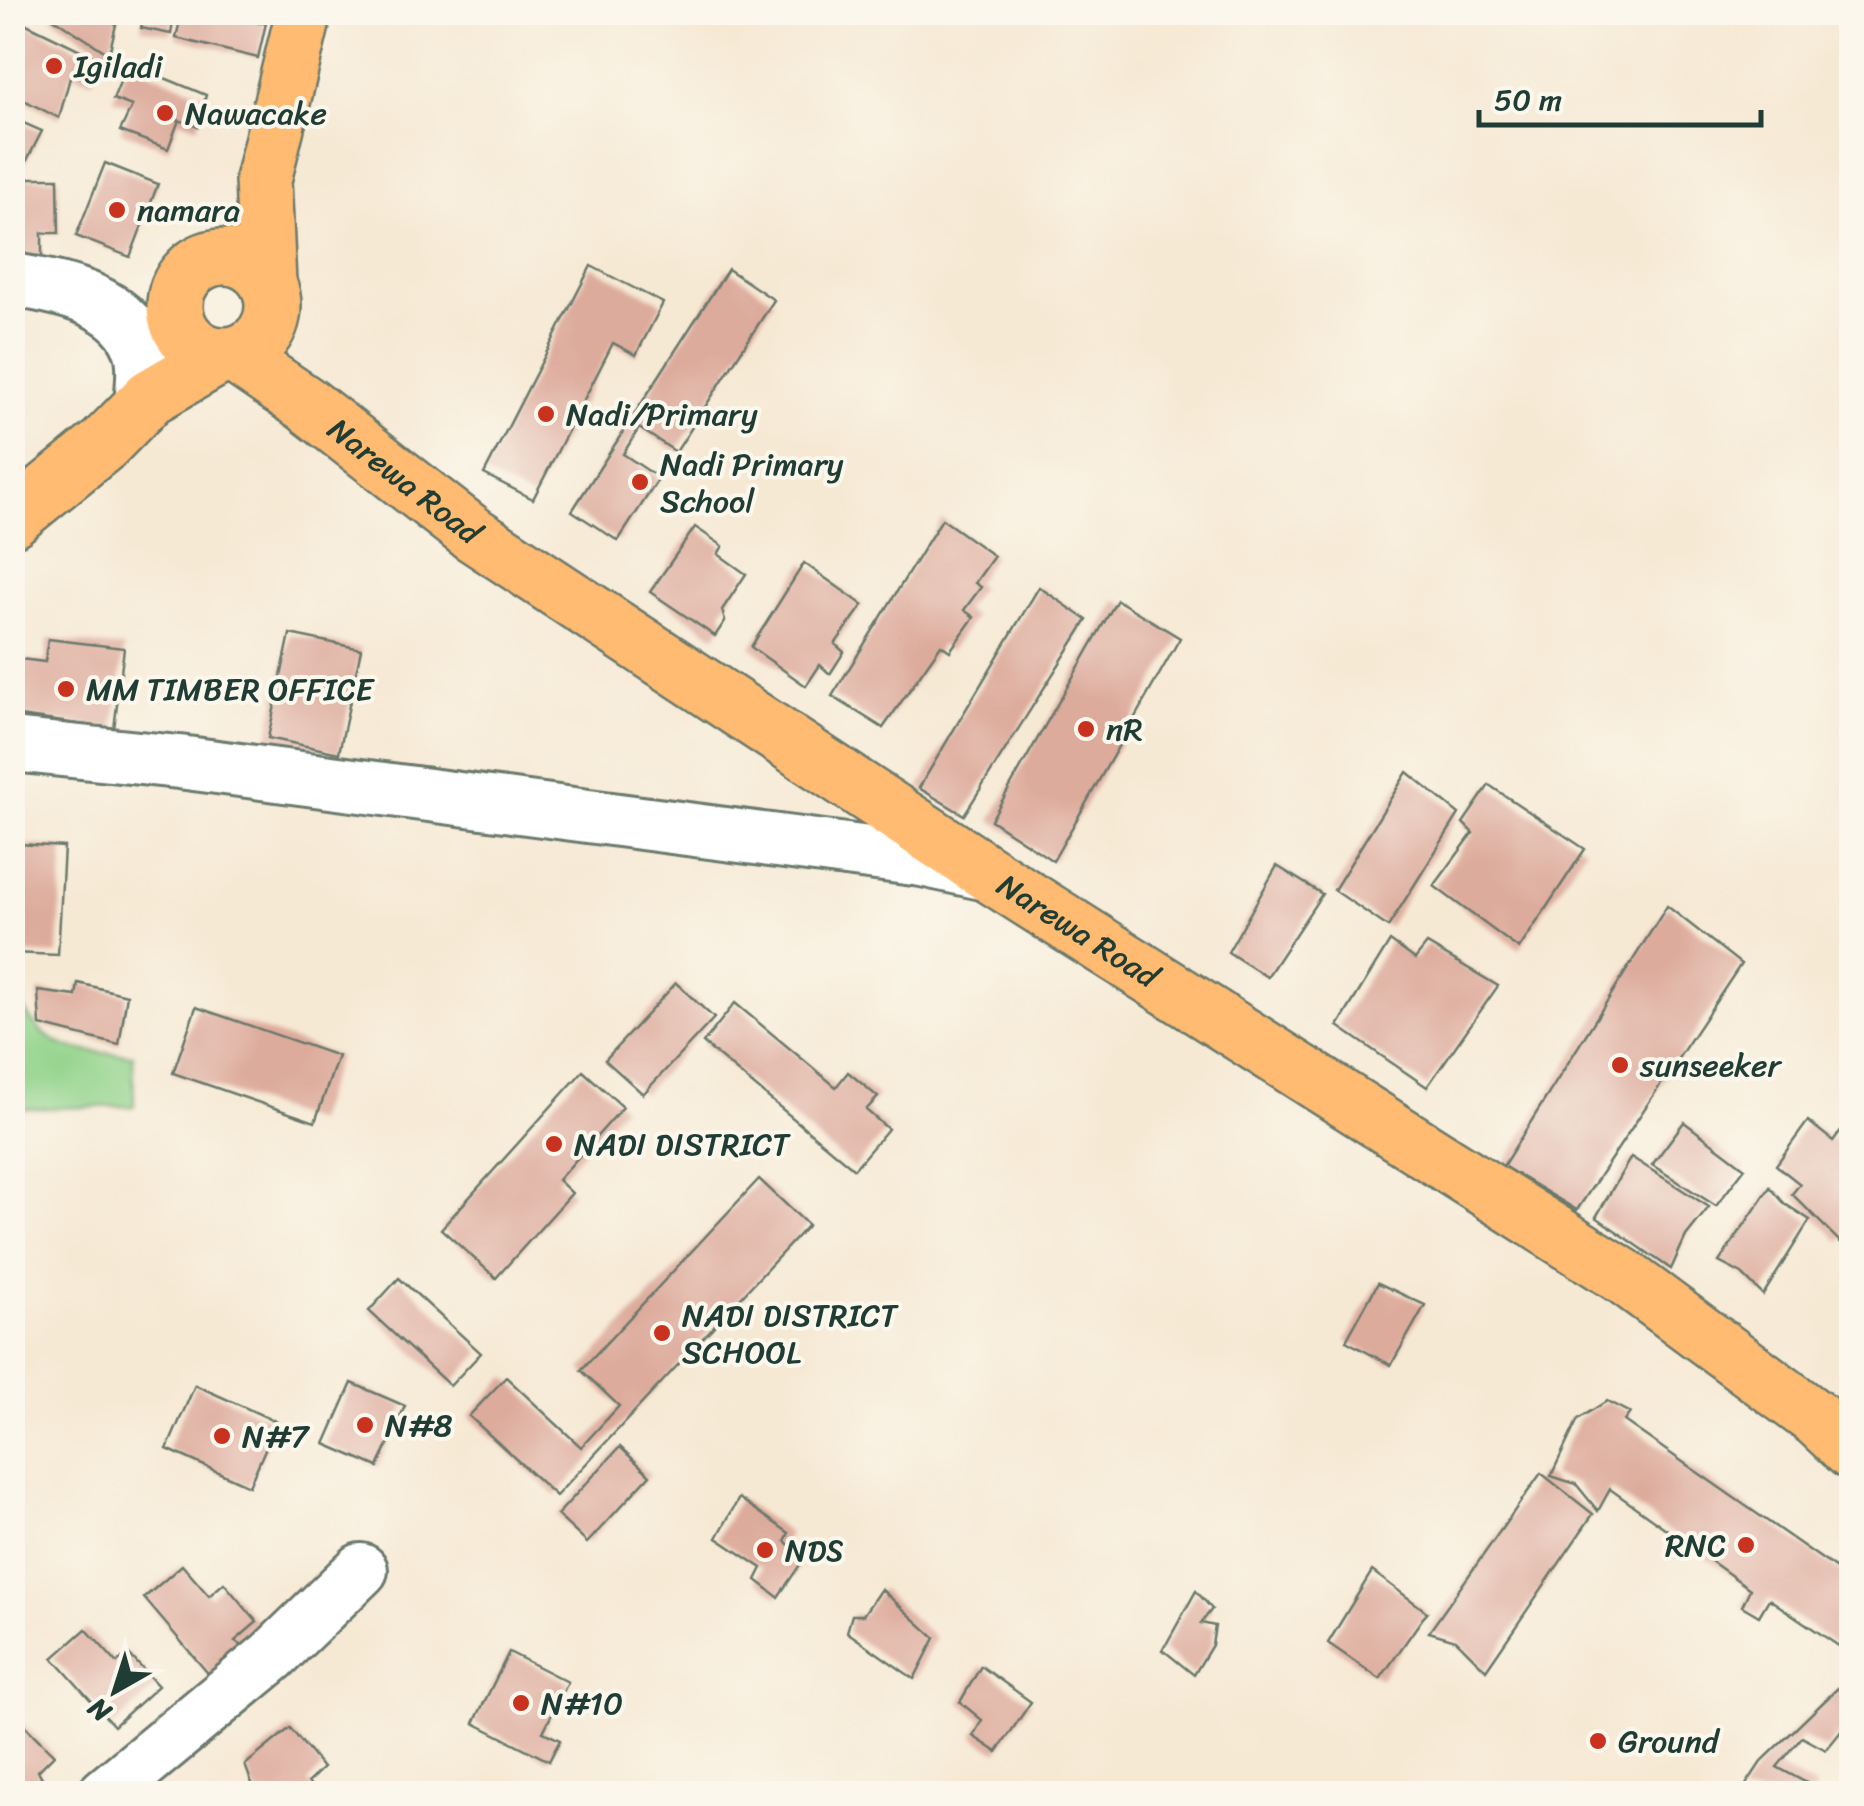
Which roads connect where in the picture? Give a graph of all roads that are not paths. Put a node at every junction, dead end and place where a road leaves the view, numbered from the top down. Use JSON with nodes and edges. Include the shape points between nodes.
{"nodes":[{"id":1,"x":304,"y":12,"type":"edge"},
{"id":2,"x":263,"y":180,"type":"junction"},
{"id":3,"x":203,"y":261,"type":"junction"},
{"id":4,"x":12,"y":280,"type":"edge"},
{"id":5,"x":270,"y":294,"type":"junction"},
{"id":6,"x":176,"y":316,"type":"junction"},
{"id":7,"x":228,"y":355,"type":"junction"},
{"id":8,"x":146,"y":401,"type":"junction"},
{"id":9,"x":306,"y":404,"type":"junction"},
{"id":10,"x":12,"y":520,"type":"edge"},
{"id":11,"x":12,"y":745,"type":"edge"},
{"id":12,"x":989,"y":874,"type":"junction"},
{"id":13,"x":1840,"y":1437,"type":"edge"},
{"id":14,"x":361,"y":1570,"type":"dead end"},
{"id":15,"x":105,"y":1794,"type":"edge"}],
"edges":[{"from":1,"to":2,"type":"main road"},
{"from":2,"to":3,"type":"main road"},
{"from":2,"to":5,"type":"main road","name":"Narewa Road"},
{"from":3,"to":5,"type":"main road","via":[[240,258]]},
{"from":3,"to":6,"type":"main road","via":[[176,290]]},
{"from":4,"to":8,"type":"street","via":[[67,288],[122,319],[142,355]]},
{"from":5,"to":7,"type":"main road","via":[[272,322],[258,344]]},
{"from":5,"to":9,"type":"main road","name":"Narewa Road"},
{"from":6,"to":7,"type":"main road","via":[[187,339],[209,353]]},
{"from":6,"to":8,"type":"main road"},
{"from":7,"to":8,"type":"main road"},
{"from":7,"to":9,"type":"main road","name":"Narewa Road"},
{"from":8,"to":10,"type":"main road"},
{"from":9,"to":12,"type":"main road","name":"Narewa Road","via":[[473,534]]},
{"from":11,"to":12,"type":"street","via":[[179,762]]},
{"from":12,"to":13,"type":"main road","name":"Narewa Road","via":[[1626,1278]]},
{"from":14,"to":15,"type":"street","via":[[259,1668]]}]}
